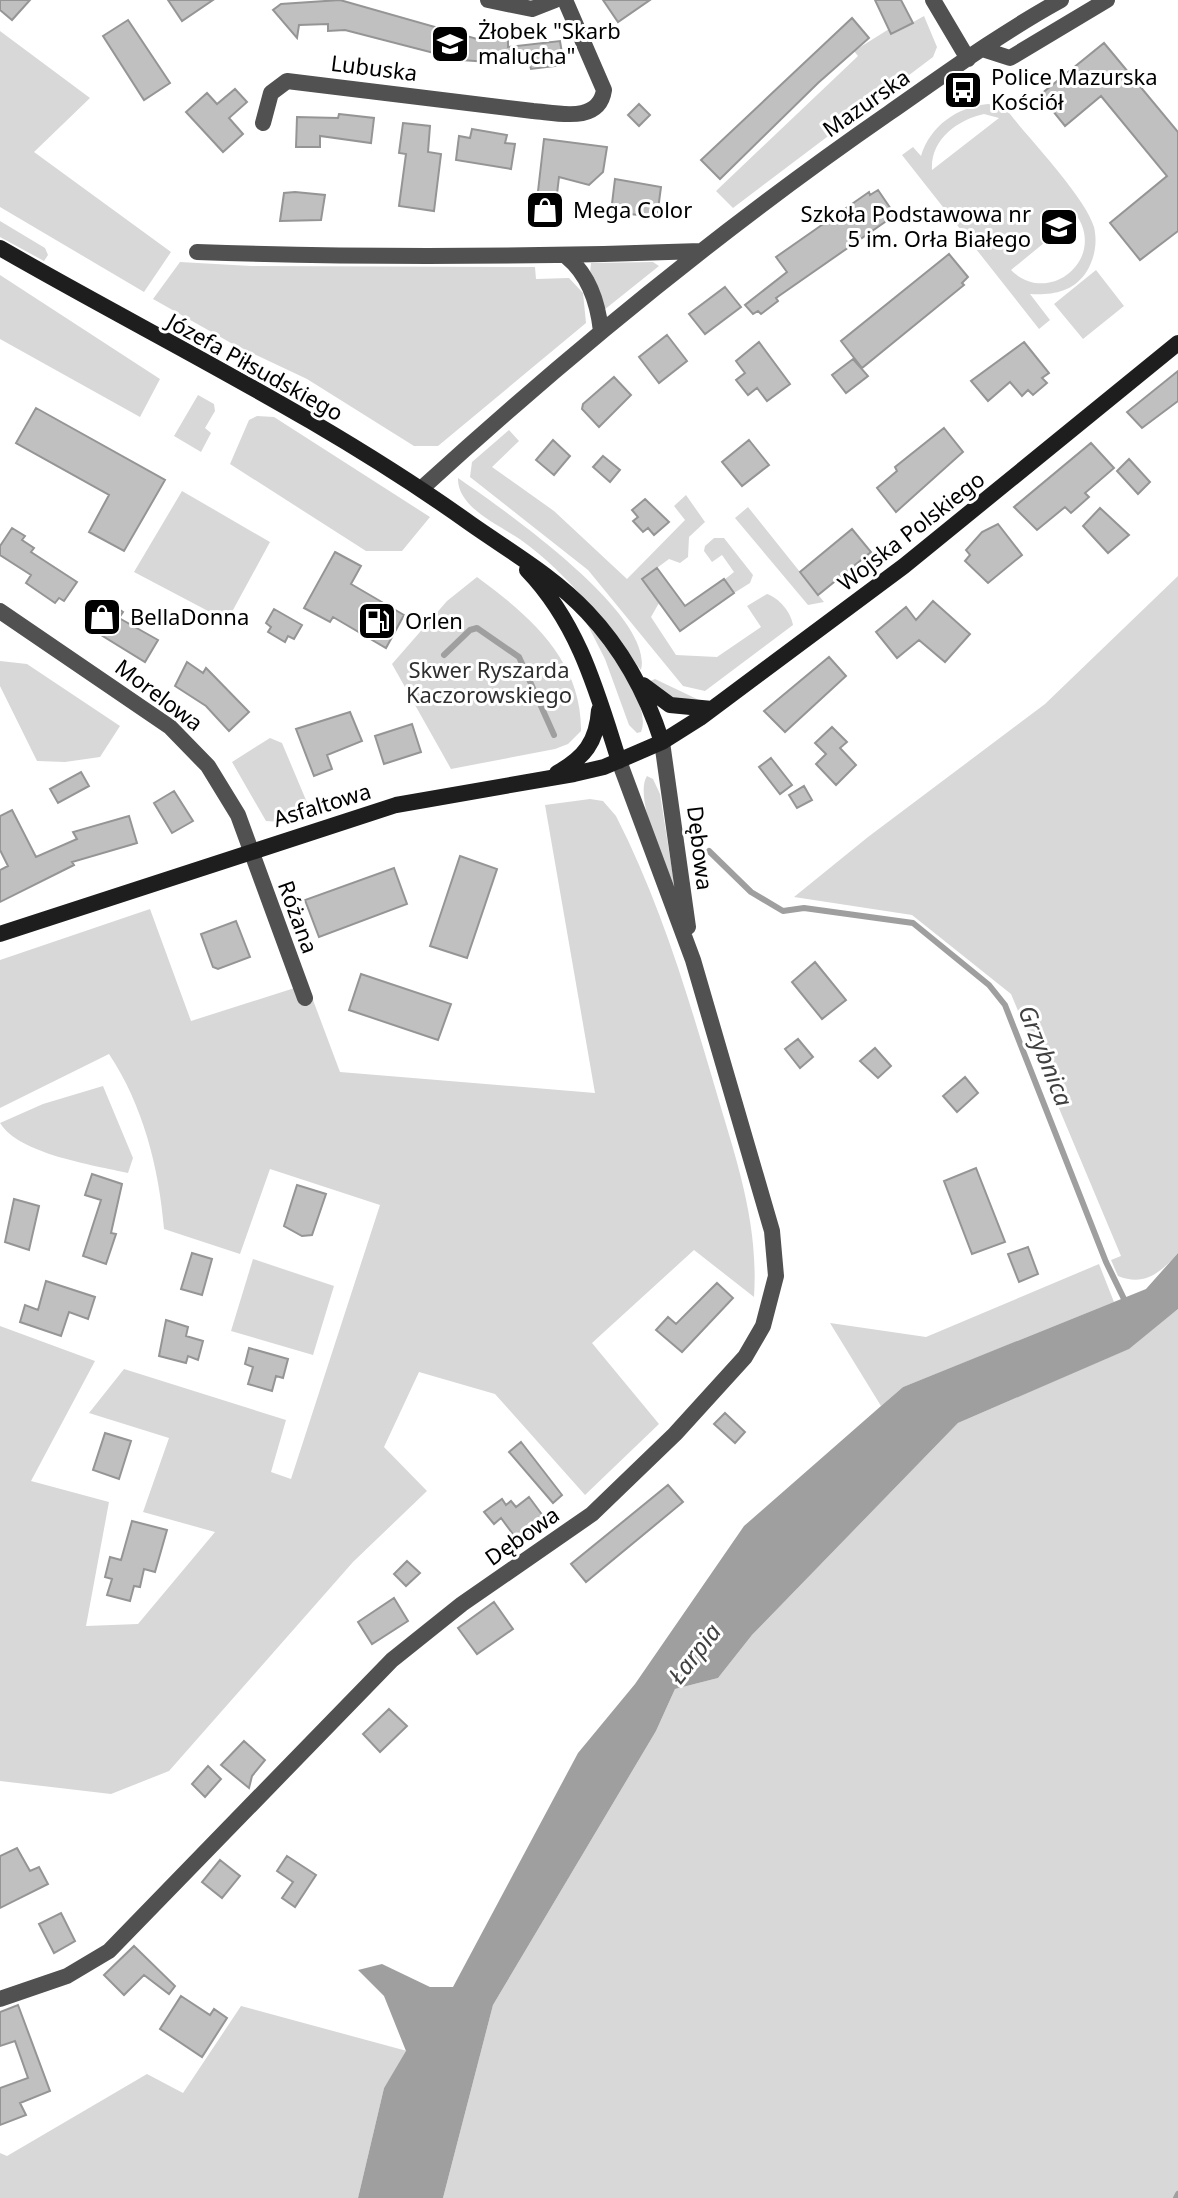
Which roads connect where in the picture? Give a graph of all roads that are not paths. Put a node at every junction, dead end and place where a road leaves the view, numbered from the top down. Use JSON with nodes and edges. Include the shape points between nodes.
{"nodes":[{"id":1,"x":488,"y":0,"type":"edge"},
{"id":2,"x":555,"y":0,"type":"edge"},
{"id":3,"x":565,"y":0,"type":"edge"},
{"id":4,"x":933,"y":0,"type":"edge"},
{"id":5,"x":1061,"y":0,"type":"edge"},
{"id":6,"x":1107,"y":0,"type":"edge"},
{"id":7,"x":975,"y":54,"type":"junction"},
{"id":8,"x":263,"y":123,"type":"dead end"},
{"id":9,"x":0,"y":248,"type":"edge"},
{"id":10,"x":701,"y":251,"type":"junction"},
{"id":11,"x":197,"y":252,"type":"dead end"},
{"id":12,"x":567,"y":257,"type":"junction"},
{"id":13,"x":601,"y":331,"type":"junction"},
{"id":14,"x":1178,"y":343,"type":"edge"},
{"id":15,"x":421,"y":489,"type":"junction"},
{"id":16,"x":484,"y":533,"type":"junction"},
{"id":17,"x":0,"y":611,"type":"edge"},
{"id":18,"x":637,"y":679,"type":"junction"},
{"id":19,"x":597,"y":693,"type":"junction"},
{"id":20,"x":714,"y":708,"type":"junction"},
{"id":21,"x":662,"y":742,"type":"junction"},
{"id":22,"x":619,"y":761,"type":"junction"},
{"id":23,"x":541,"y":781,"type":"junction"},
{"id":24,"x":251,"y":851,"type":"junction"},
{"id":25,"x":0,"y":934,"type":"edge"},
{"id":26,"x":693,"y":960,"type":"junction"},
{"id":27,"x":305,"y":998,"type":"dead end"},
{"id":28,"x":0,"y":1999,"type":"edge"}],
"edges":[{"from":1,"to":2,"type":"street","via":[[532,9]]},
{"from":3,"to":8,"type":"street","name":"Lubuska","via":[[602,80],[600,104],[588,112],[287,81],[271,93]]},
{"from":4,"to":7,"type":"street"},
{"from":5,"to":7,"type":"street","name":"Mazurska"},
{"from":6,"to":7,"type":"street","via":[[1010,58]]},
{"from":7,"to":10,"type":"street","name":"Mazurska"},
{"from":9,"to":15,"type":"street","name":"Józefa Piłsudskiego"},
{"from":10,"to":12,"type":"street"},
{"from":10,"to":13,"type":"street","name":"Mazurska"},
{"from":11,"to":12,"type":"street"},
{"from":12,"to":13,"type":"street","via":[[591,289]]},
{"from":13,"to":15,"type":"street","name":"Mazurska"},
{"from":14,"to":20,"type":"street","name":"Wojska Polskiego","via":[[904,566]]},
{"from":15,"to":16,"type":"street","name":"Józefa Piłsudskiego"},
{"from":16,"to":18,"type":"street","name":"Józefa Piłsudskiego","via":[[576,601]]},
{"from":16,"to":19,"type":"street","name":"Józefa Piłsudskiego","via":[[548,594],[575,637]]},
{"from":17,"to":24,"type":"street","name":"Morelowa","via":[[187,741],[238,815]]},
{"from":18,"to":20,"type":"street","name":"Józefa Piłsudskiego","via":[[670,705]]},
{"from":18,"to":21,"type":"street","name":"Józefa Piłsudskiego"},
{"from":19,"to":22,"type":"street","name":"Józefa Piłsudskiego"},
{"from":19,"to":23,"type":"street","name":"Józefa Piłsudskiego","via":[[598,723],[591,745],[568,767]]},
{"from":20,"to":21,"type":"street","name":"Wojska Polskiego"},
{"from":21,"to":22,"type":"street","name":"Asfaltowa"},
{"from":21,"to":26,"type":"street","name":"Dębowa"},
{"from":22,"to":23,"type":"street","name":"Asfaltowa"},
{"from":22,"to":26,"type":"street","name":"Dębowa"},
{"from":23,"to":24,"type":"street","name":"Asfaltowa","via":[[406,802]]},
{"from":24,"to":25,"type":"street","name":"Asfaltowa"},
{"from":24,"to":27,"type":"street","name":"Różana"},
{"from":26,"to":28,"type":"street","name":"Dębowa","via":[[772,1231],[775,1258],[769,1311],[745,1357],[615,1494],[426,1631],[376,1675],[109,1951],[67,1976]]}]}
